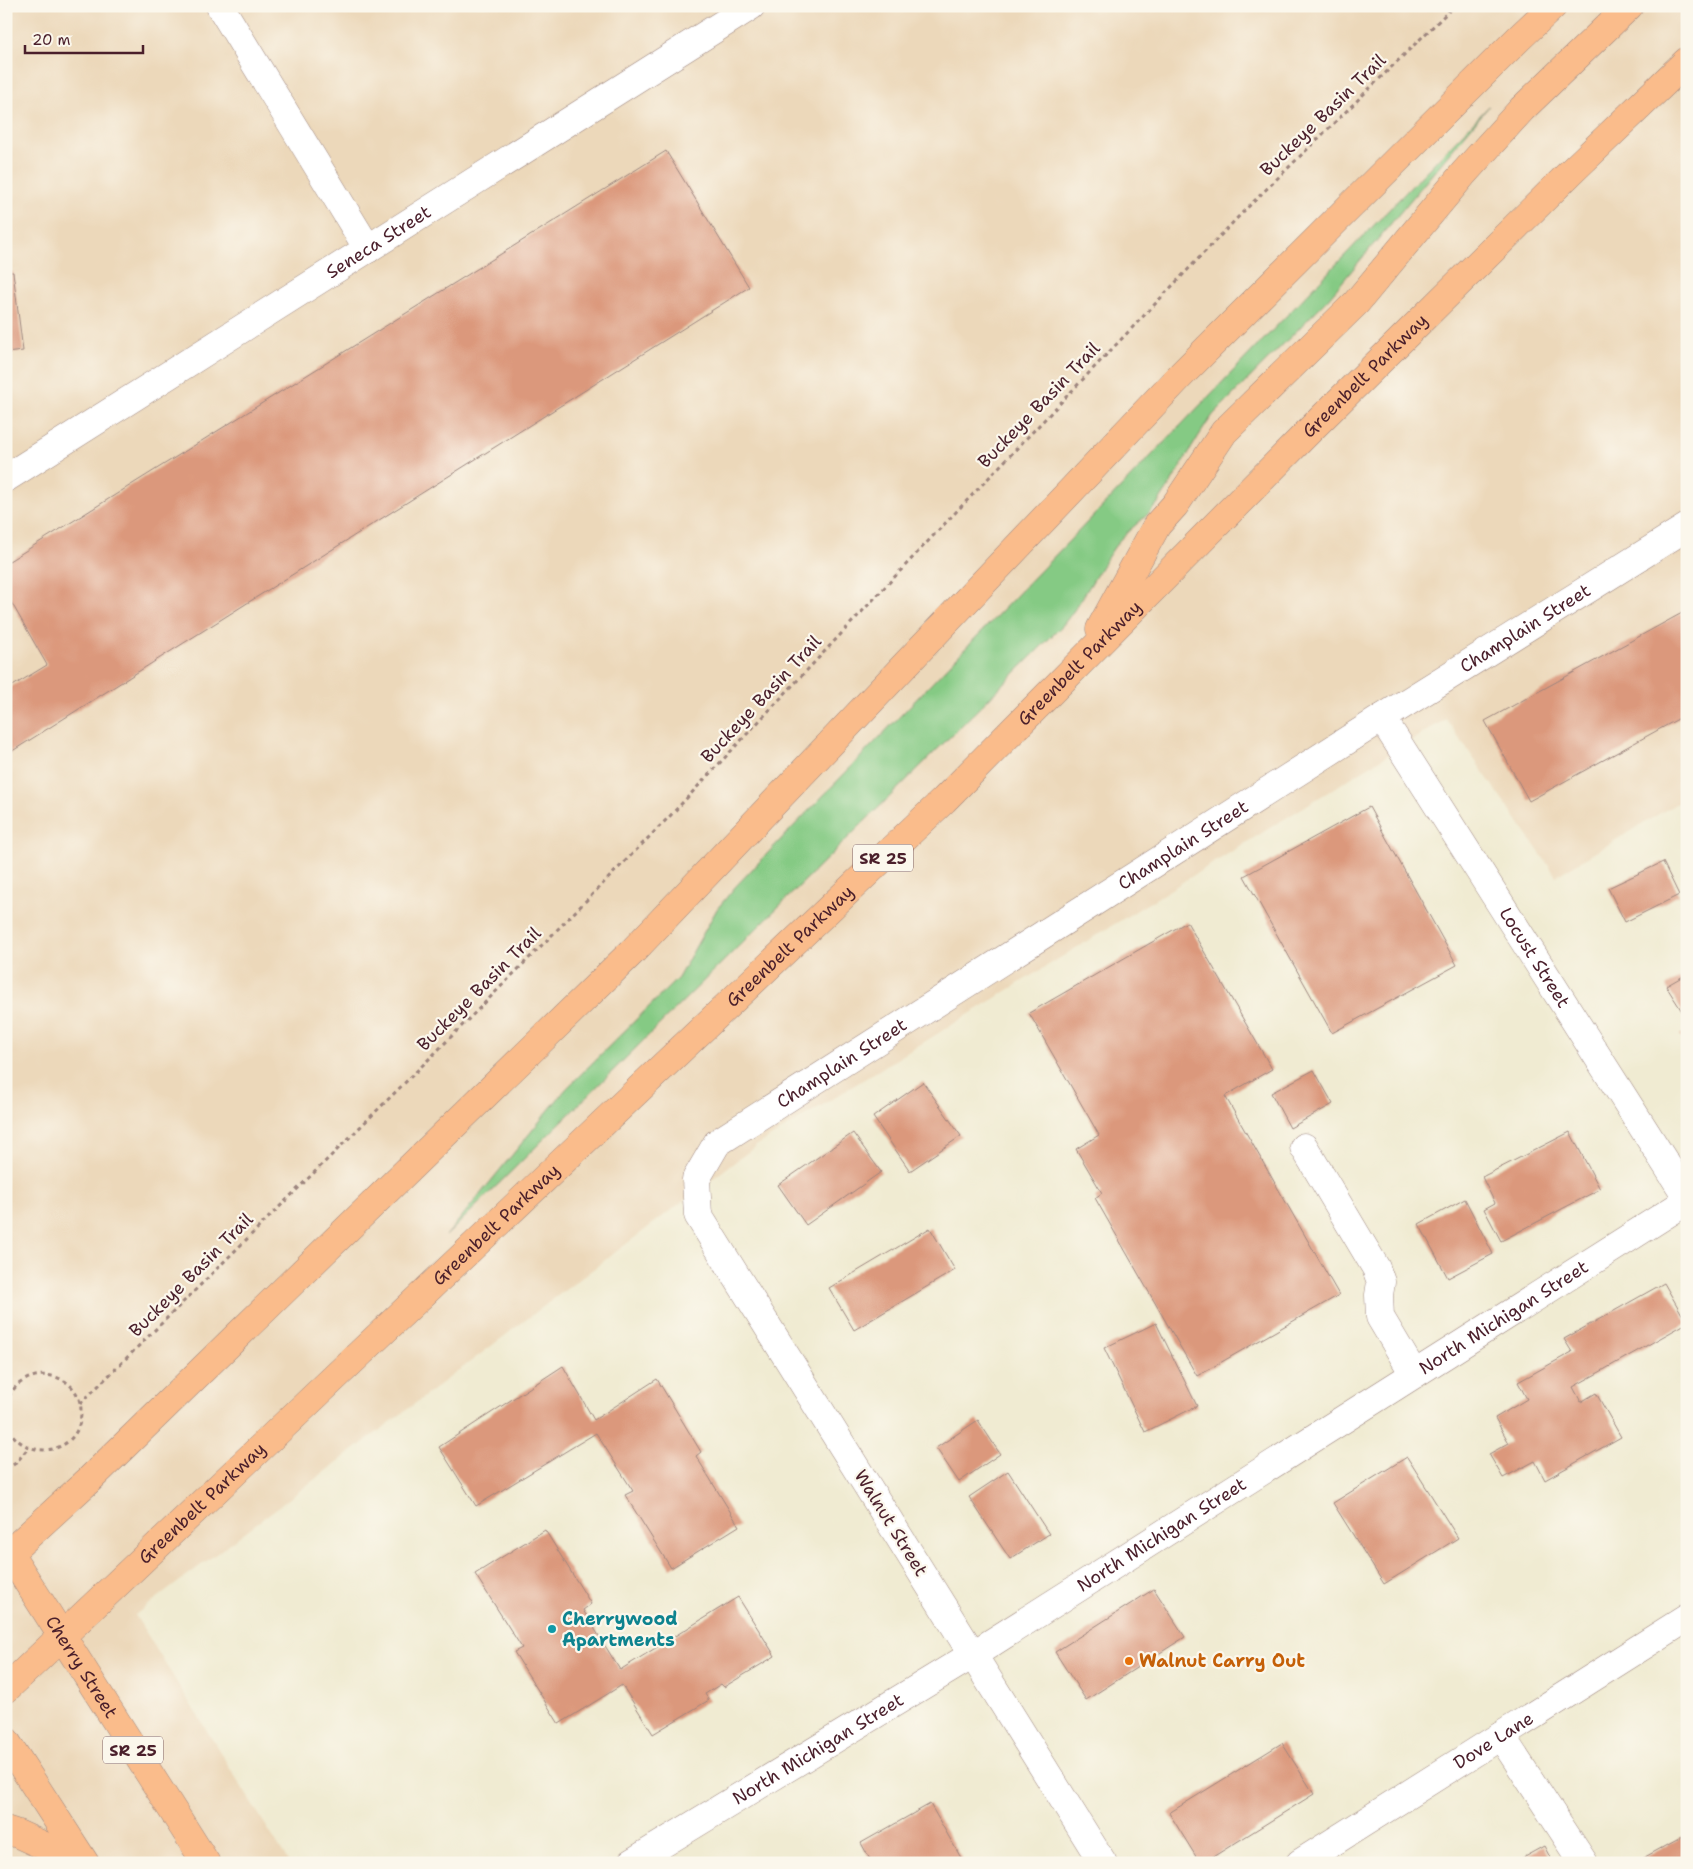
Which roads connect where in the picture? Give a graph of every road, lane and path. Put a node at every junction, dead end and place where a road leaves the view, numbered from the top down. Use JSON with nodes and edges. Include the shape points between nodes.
{"nodes":[{"id":1,"x":220,"y":6,"type":"edge"},
{"id":2,"x":751,"y":6,"type":"edge"},
{"id":3,"x":1454,"y":6,"type":"edge"},
{"id":4,"x":1553,"y":6,"type":"edge"},
{"id":5,"x":1629,"y":6,"type":"edge"},
{"id":6,"x":1687,"y":61,"type":"edge"},
{"id":7,"x":368,"y":249,"type":"junction"},
{"id":8,"x":6,"y":478,"type":"edge"},
{"id":9,"x":1687,"y":527,"type":"edge"},
{"id":10,"x":1084,"y":659,"type":"junction"},
{"id":11,"x":1382,"y":718,"type":"junction"},
{"id":12,"x":1304,"y":1147,"type":"dead end"},
{"id":13,"x":696,"y":1179,"type":"joint"},
{"id":14,"x":1687,"y":1197,"type":"edge"},
{"id":15,"x":1687,"y":1201,"type":"edge"},
{"id":16,"x":1414,"y":1374,"type":"junction"},
{"id":17,"x":6,"y":1404,"type":"edge"},
{"id":18,"x":80,"y":1404,"type":"junction"},
{"id":19,"x":6,"y":1423,"type":"edge"},
{"id":20,"x":29,"y":1447,"type":"junction"},
{"id":21,"x":6,"y":1469,"type":"edge"},
{"id":22,"x":7,"y":1552,"type":"edge"},
{"id":23,"x":1687,"y":1618,"type":"edge"},
{"id":24,"x":62,"y":1636,"type":"junction"},
{"id":25,"x":974,"y":1654,"type":"junction"},
{"id":26,"x":6,"y":1689,"type":"edge"},
{"id":27,"x":1501,"y":1736,"type":"junction"},
{"id":28,"x":6,"y":1741,"type":"edge"},
{"id":29,"x":6,"y":1830,"type":"edge"},
{"id":30,"x":83,"y":1863,"type":"edge"},
{"id":31,"x":206,"y":1863,"type":"edge"},
{"id":32,"x":631,"y":1863,"type":"edge"},
{"id":33,"x":1103,"y":1863,"type":"edge"},
{"id":34,"x":1300,"y":1863,"type":"edge"},
{"id":35,"x":1584,"y":1863,"type":"edge"}],
"edges":[{"from":1,"to":7,"type":"street"},
{"from":2,"to":7,"type":"street","name":"Seneca Street"},
{"from":3,"to":18,"type":"path","name":"Buckeye Basin Trail","via":[[1244,212],[663,823]]},
{"from":4,"to":22,"type":"main road","via":[[1182,374],[633,951],[96,1473]]},
{"from":5,"to":10,"type":"main road","via":[[1522,109],[1356,303],[1224,432],[1175,506],[1157,525]]},
{"from":6,"to":10,"type":"main road","name":"Greenbelt Parkway","number":"SR 25","via":[[1321,419]]},
{"from":7,"to":8,"type":"street","name":"Seneca Street"},
{"from":9,"to":11,"type":"street","name":"Champlain Street"},
{"from":10,"to":24,"type":"main road","name":"Greenbelt Parkway","number":"SR 25","via":[[944,800]]},
{"from":11,"to":13,"type":"street","name":"Champlain Street","via":[[716,1143]]},
{"from":11,"to":14,"type":"street","name":"Locust Street"},
{"from":12,"to":16,"type":"street","via":[[1376,1268],[1381,1282],[1380,1317]]},
{"from":13,"to":25,"type":"street","name":"Walnut Street","via":[[698,1215]]},
{"from":15,"to":16,"type":"street","name":"North Michigan Street"},
{"from":16,"to":25,"type":"street","name":"North Michigan Street"},
{"from":17,"to":18,"type":"path","via":[[21,1382],[43,1374],[56,1376],[71,1387]]},
{"from":18,"to":20,"type":"path","via":[[81,1415],[73,1436],[54,1449]]},
{"from":19,"to":20,"type":"path","via":[[17,1441]]},
{"from":20,"to":21,"type":"path","via":[[16,1463]]},
{"from":22,"to":24,"type":"main road","name":"Cherry Street"},
{"from":23,"to":27,"type":"street","name":"Dove Lane"},
{"from":24,"to":26,"type":"main road","name":"Greenbelt Parkway"},
{"from":24,"to":31,"type":"main road","name":"Cherry Street","number":"SR 25"},
{"from":25,"to":32,"type":"street","name":"North Michigan Street"},
{"from":25,"to":33,"type":"street","name":"Walnut Street"},
{"from":27,"to":34,"type":"street","name":"Dove Lane"},
{"from":27,"to":35,"type":"street"},
{"from":28,"to":30,"type":"main road"},
{"from":29,"to":30,"type":"main road"}]}
